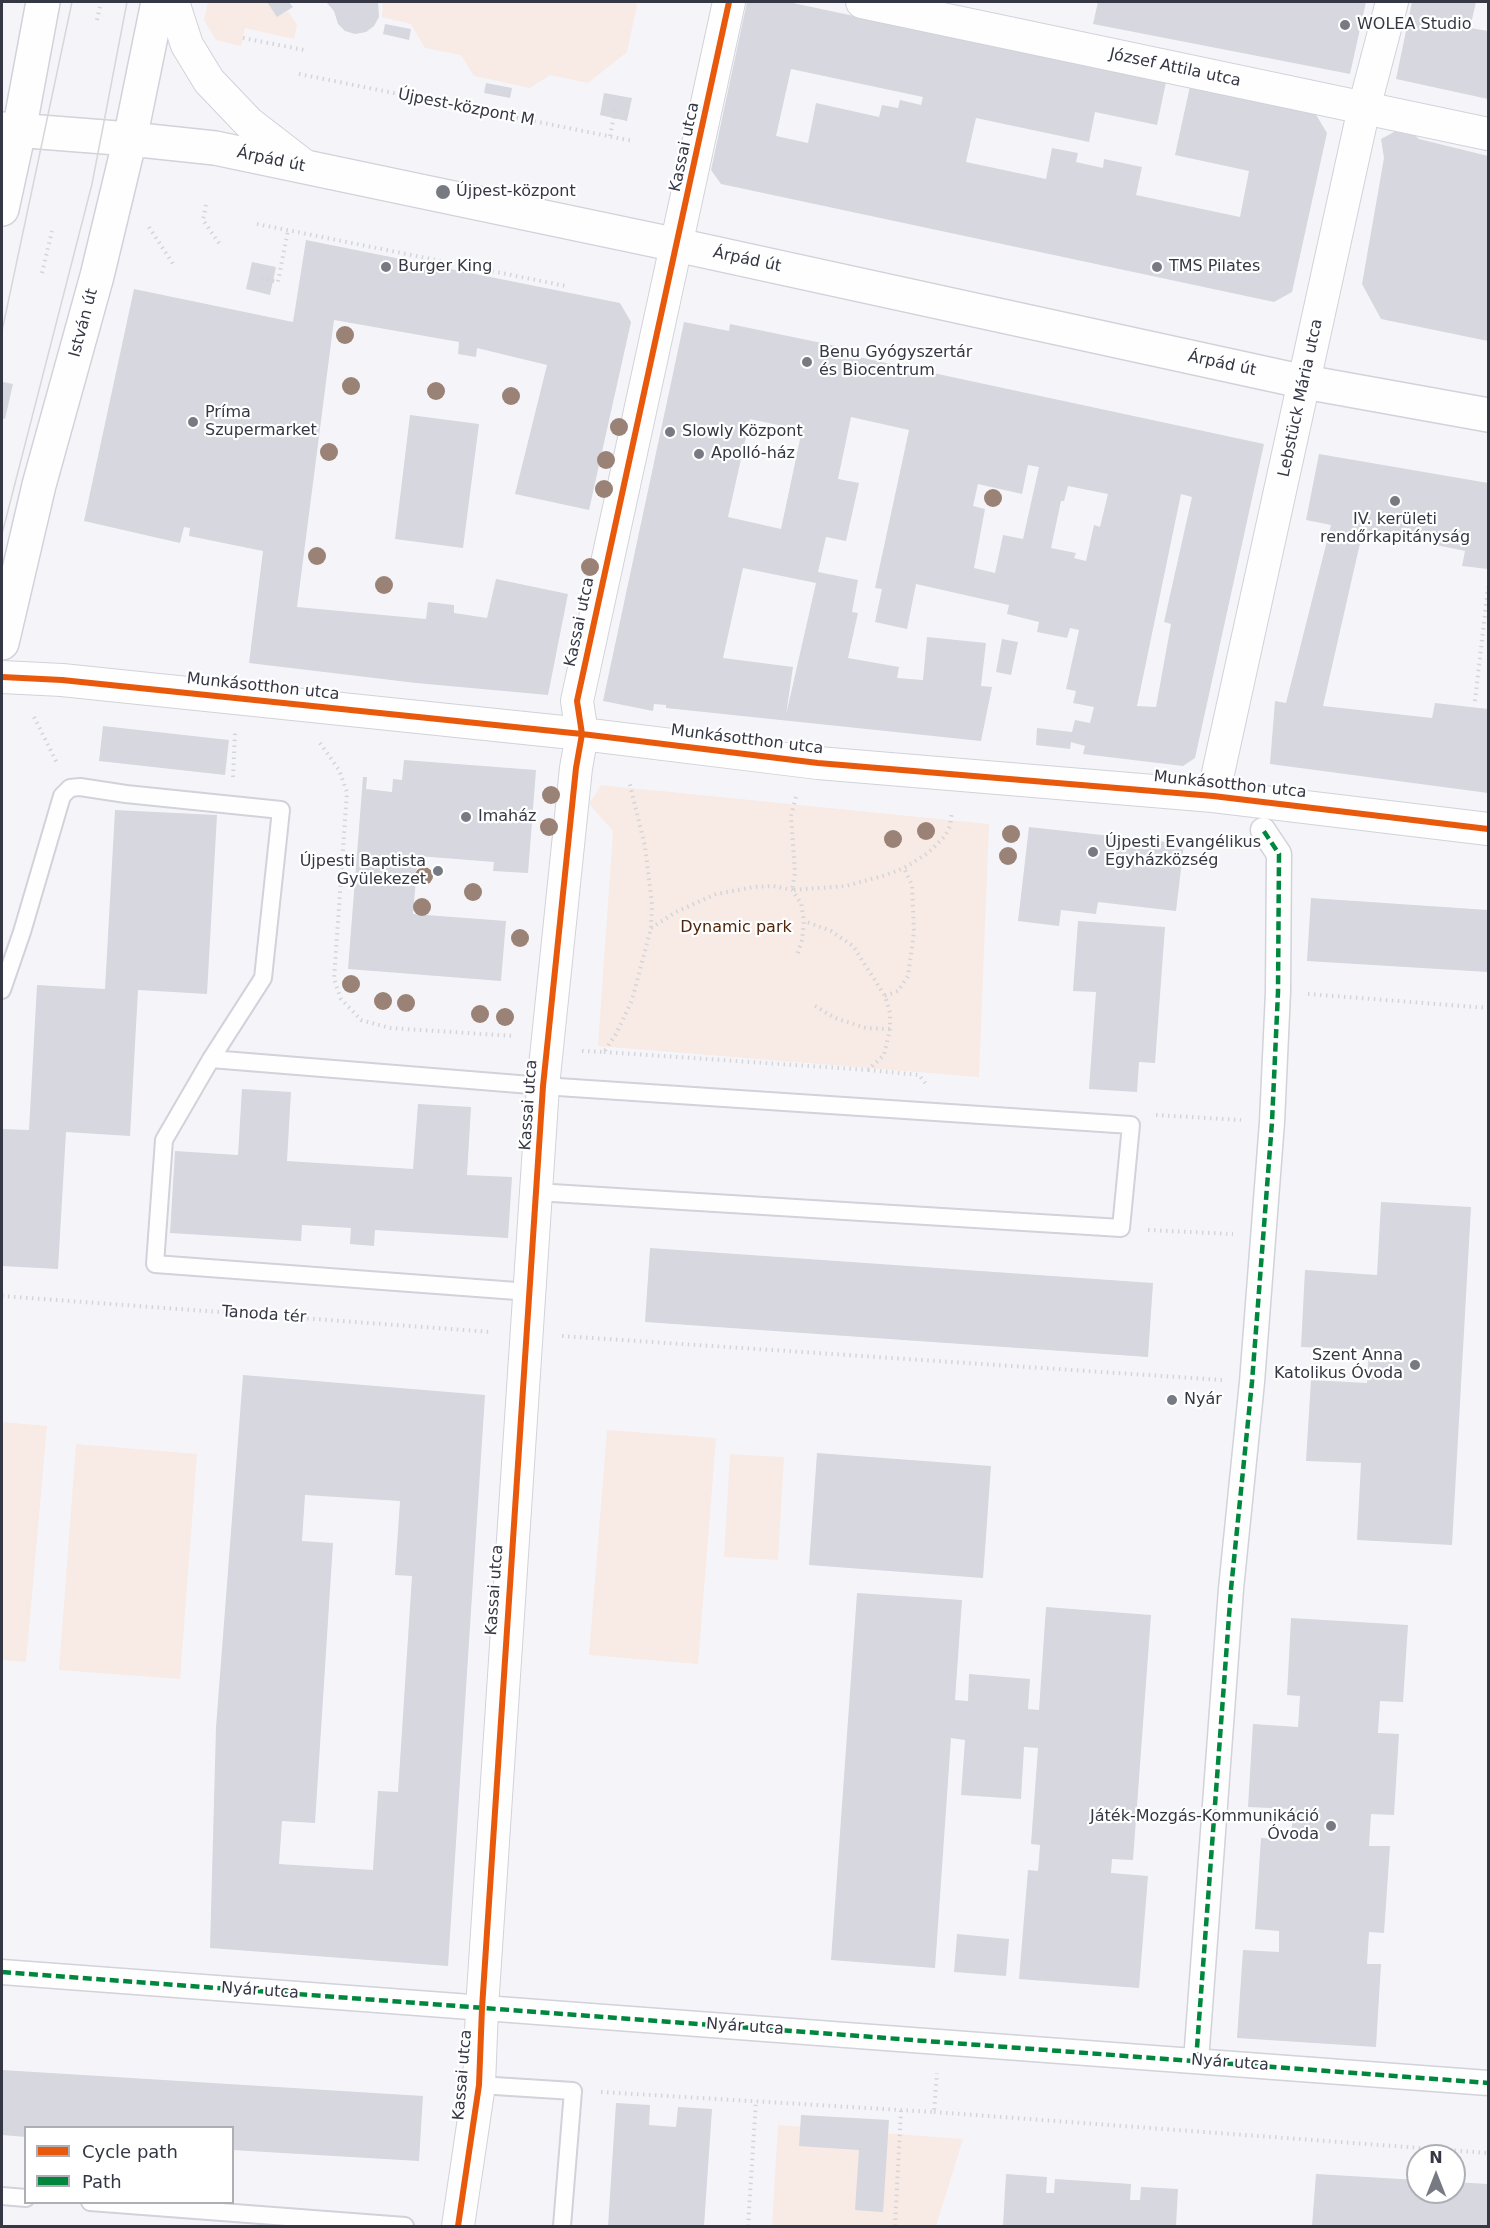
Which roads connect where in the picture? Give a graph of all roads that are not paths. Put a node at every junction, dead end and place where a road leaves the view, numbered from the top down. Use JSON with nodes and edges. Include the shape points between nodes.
{"nodes":[{"id":1,"x":43,"y":2,"type":"edge"},
{"id":2,"x":158,"y":2,"type":"edge"},
{"id":3,"x":173,"y":2,"type":"edge"},
{"id":4,"x":729,"y":2,"type":"edge"},
{"id":5,"x":862,"y":2,"type":"edge"},
{"id":6,"x":1392,"y":2,"type":"edge"},
{"id":7,"x":1364,"y":108,"type":"junction"},
{"id":8,"x":10,"y":130,"type":"edge"},
{"id":9,"x":1488,"y":134,"type":"edge"},
{"id":10,"x":130,"y":139,"type":"junction"},
{"id":11,"x":306,"y":167,"type":"junction"},
{"id":12,"x":2,"y":209,"type":"edge"},
{"id":13,"x":677,"y":245,"type":"junction"},
{"id":14,"x":1305,"y":382,"type":"junction"},
{"id":15,"x":1488,"y":415,"type":"edge"},
{"id":16,"x":2,"y":643,"type":"edge"},
{"id":17,"x":2,"y":677,"type":"edge"},
{"id":18,"x":582,"y":734,"type":"junction"},
{"id":19,"x":1214,"y":796,"type":"junction"},
{"id":20,"x":1488,"y":829,"type":"edge"},
{"id":21,"x":1263,"y":830,"type":"dead end"},
{"id":22,"x":2,"y":990,"type":"edge"},
{"id":23,"x":211,"y":1059,"type":"junction"},
{"id":24,"x":543,"y":1086,"type":"junction"},
{"id":25,"x":536,"y":1192,"type":"junction"},
{"id":26,"x":530,"y":1292,"type":"junction"},
{"id":27,"x":2,"y":1972,"type":"edge"},
{"id":28,"x":482,"y":2008,"type":"junction"},
{"id":29,"x":1196,"y":2061,"type":"junction"},
{"id":30,"x":1488,"y":2083,"type":"edge"},
{"id":31,"x":479,"y":2085,"type":"junction"},
{"id":32,"x":2,"y":2196,"type":"edge"},
{"id":33,"x":24,"y":2198,"type":"edge"},
{"id":34,"x":116,"y":2204,"type":"edge"},
{"id":35,"x":405,"y":2226,"type":"edge"},
{"id":36,"x":458,"y":2226,"type":"edge"},
{"id":37,"x":562,"y":2226,"type":"edge"}],
"edges":[{"from":1,"to":8,"type":"main road"},
{"from":2,"to":10,"type":"main road","name":"István út"},
{"from":3,"to":11,"type":"street","via":[[187,45],[209,81],[249,123]]},
{"from":4,"to":13,"type":"street","name":"Kassai utca"},
{"from":5,"to":7,"type":"street","name":"József Attila utca"},
{"from":6,"to":7,"type":"street","name":"Lebstück Mária utca"},
{"from":7,"to":9,"type":"street","name":"József Attila utca"},
{"from":7,"to":14,"type":"street","name":"Lebstück Mária utca"},
{"from":8,"to":10,"type":"main road","name":"Árpád út"},
{"from":8,"to":12,"type":"main road"},
{"from":10,"to":11,"type":"main road","name":"Árpád út","via":[[215,148]]},
{"from":10,"to":16,"type":"main road","name":"István út","via":[[39,485]]},
{"from":11,"to":13,"type":"main road","name":"Árpád út"},
{"from":13,"to":14,"type":"main road","name":"Árpád út"},
{"from":13,"to":18,"type":"street","name":"Kassai utca","via":[[577,701]]},
{"from":14,"to":15,"type":"main road","name":"Árpád út"},
{"from":14,"to":19,"type":"street","name":"Lebstück Mária utca"},
{"from":17,"to":18,"type":"street","name":"Munkásotthon utca"},
{"from":18,"to":19,"type":"street","name":"Munkásotthon utca","via":[[818,763]]},
{"from":18,"to":24,"type":"street","name":"Kassai utca"},
{"from":19,"to":20,"type":"street","name":"Munkásotthon utca"},
{"from":21,"to":29,"type":"street","via":[[1279,854],[1272,1122]]},
{"from":22,"to":23,"type":"lane","via":[[62,796],[70,788],[281,810],[263,978]]},
{"from":23,"to":24,"type":"lane"},
{"from":23,"to":26,"type":"lane","via":[[164,1140],[155,1264]]},
{"from":24,"to":25,"type":"street","name":"Kassai utca"},
{"from":24,"to":25,"type":"lane","via":[[1131,1125],[1121,1228]]},
{"from":25,"to":26,"type":"street","name":"Kassai utca"},
{"from":26,"to":28,"type":"street","name":"Kassai utca"},
{"from":27,"to":28,"type":"street","name":"Nyár utca"},
{"from":28,"to":29,"type":"street","name":"Nyár utca"},
{"from":28,"to":31,"type":"street","name":"Kassai utca"},
{"from":29,"to":30,"type":"street","name":"Nyár utca"},
{"from":31,"to":36,"type":"street","name":"Kassai utca"},
{"from":31,"to":37,"type":"lane","via":[[573,2091]]},
{"from":32,"to":33,"type":"lane"},
{"from":34,"to":35,"type":"lane"}]}
